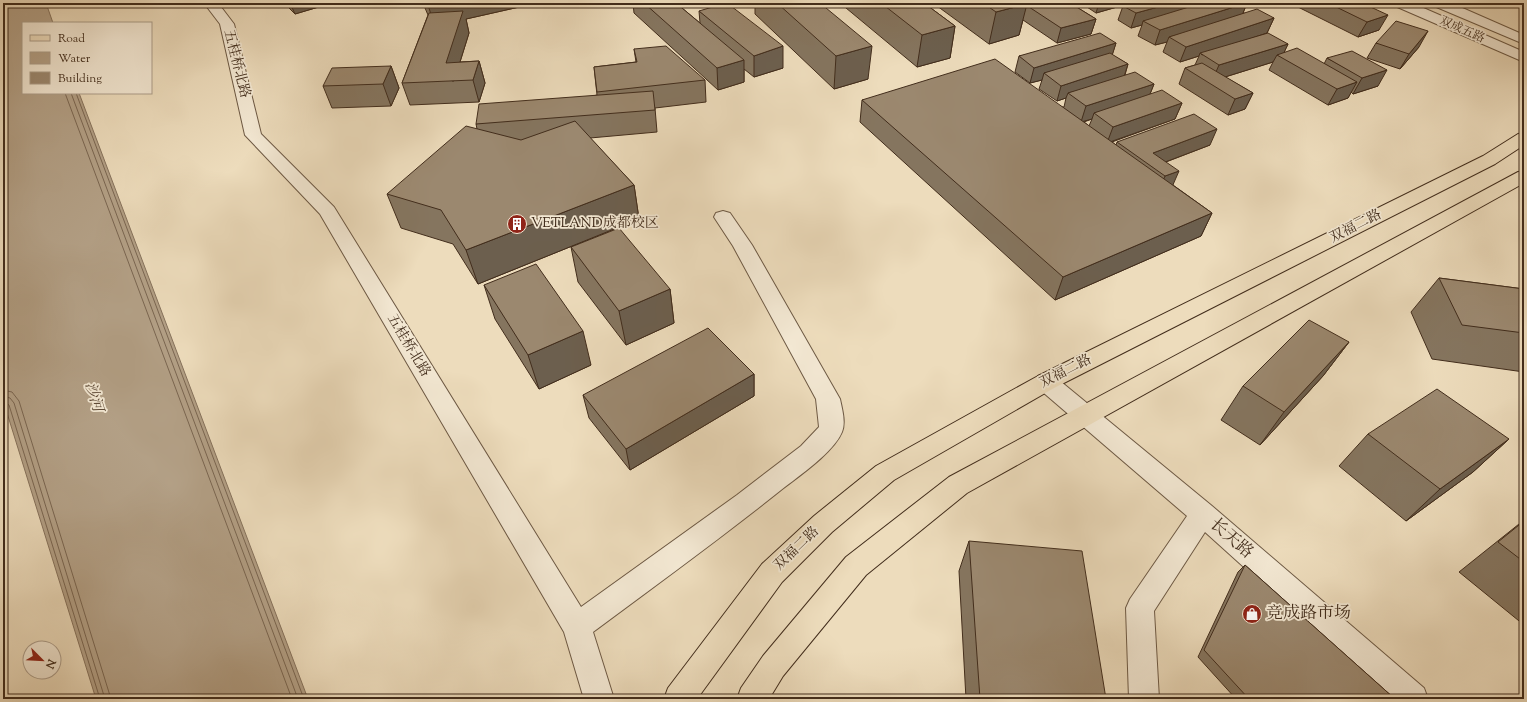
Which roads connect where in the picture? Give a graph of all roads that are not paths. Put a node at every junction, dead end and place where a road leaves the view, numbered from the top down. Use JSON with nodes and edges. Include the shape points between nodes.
{"nodes":[{"id":1,"x":211,"y":3,"type":"edge"},
{"id":2,"x":1400,"y":3,"type":"edge"},
{"id":3,"x":1439,"y":3,"type":"edge"},
{"id":4,"x":1524,"y":40,"type":"edge"},
{"id":5,"x":1524,"y":57,"type":"edge"},
{"id":6,"x":1524,"y":138,"type":"edge"},
{"id":7,"x":1524,"y":176,"type":"edge"},
{"id":8,"x":723,"y":218,"type":"dead end"},
{"id":9,"x":1046,"y":382,"type":"junction"},
{"id":10,"x":1087,"y":416,"type":"junction"},
{"id":11,"x":1203,"y":514,"type":"junction"},
{"id":12,"x":577,"y":627,"type":"junction"},
{"id":13,"x":599,"y":699,"type":"edge"},
{"id":14,"x":679,"y":699,"type":"edge"},
{"id":15,"x":752,"y":699,"type":"edge"},
{"id":16,"x":1144,"y":699,"type":"edge"},
{"id":17,"x":1413,"y":699,"type":"edge"}],
"edges":[{"from":1,"to":12,"type":"street","name":"五桂桥北路","via":[[227,24],[253,135],[327,211]]},
{"from":2,"to":5,"type":"street","name":"双成五路"},
{"from":3,"to":4,"type":"street","name":"双成五路"},
{"from":6,"to":9,"type":"main road","name":"双福二路","via":[[1489,160]]},
{"from":7,"to":10,"type":"main road"},
{"from":8,"to":12,"type":"street","via":[[742,245],[828,399],[831,430],[799,462]]},
{"from":9,"to":10,"type":"street","name":"长天路"},
{"from":9,"to":14,"type":"main road","name":"双福二路","via":[[885,473],[823,524],[772,573]]},
{"from":10,"to":11,"type":"street","name":"长天路"},
{"from":10,"to":15,"type":"main road","via":[[958,485],[856,566],[773,666]]},
{"from":11,"to":16,"type":"street","via":[[1140,608]]},
{"from":11,"to":17,"type":"street","name":"长天路"},
{"from":12,"to":13,"type":"street","name":"五桂桥北路"}]}
